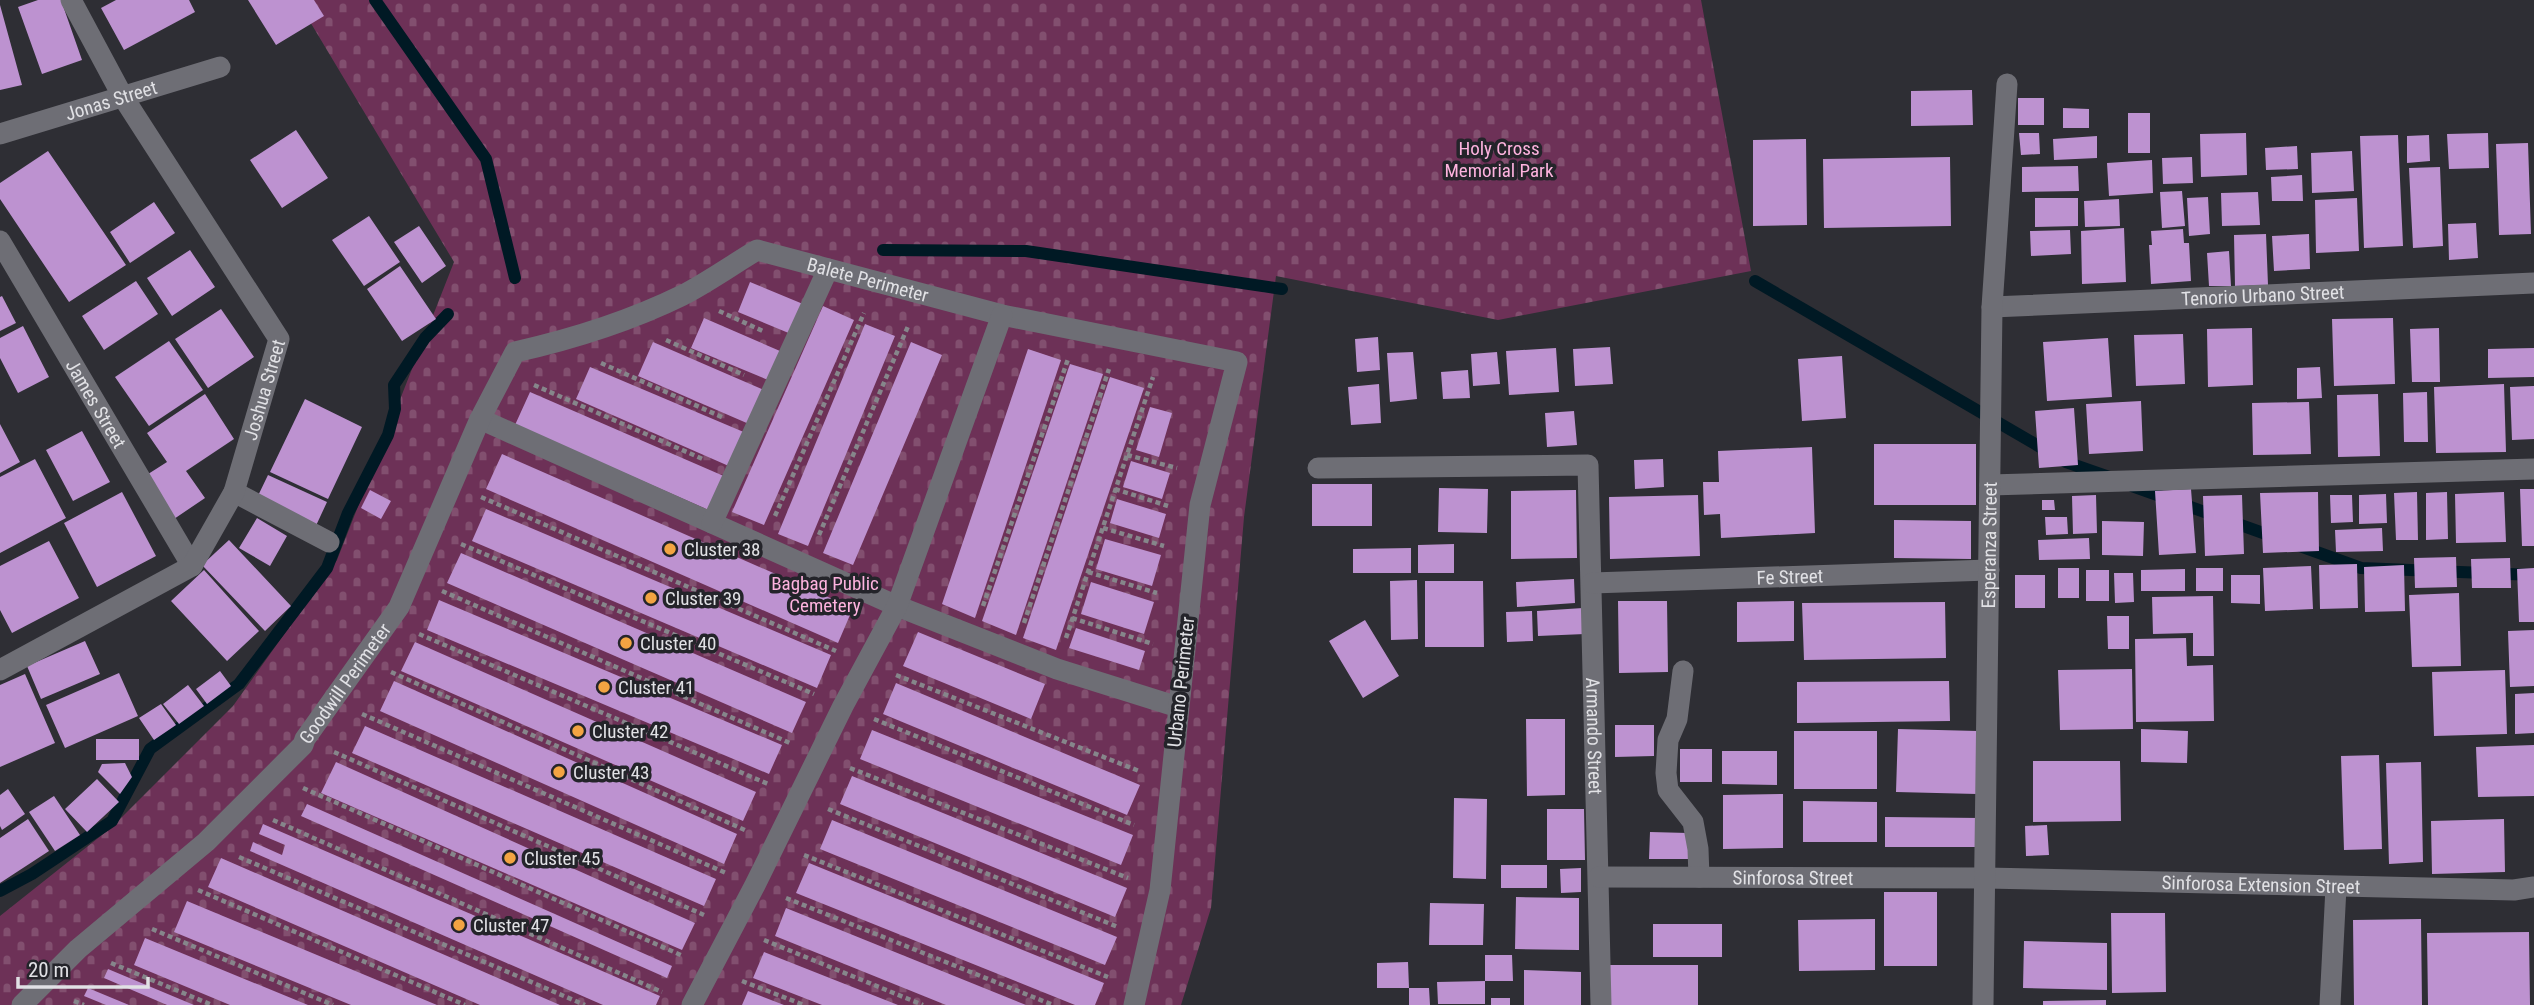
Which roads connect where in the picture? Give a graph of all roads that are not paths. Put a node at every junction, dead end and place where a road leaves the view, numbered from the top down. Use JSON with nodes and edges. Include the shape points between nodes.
{"nodes":[{"id":1,"x":71,"y":0,"type":"edge"},
{"id":2,"x":220,"y":67,"type":"dead end"},
{"id":3,"x":2007,"y":84,"type":"dead end"},
{"id":4,"x":123,"y":97,"type":"junction"},
{"id":5,"x":0,"y":134,"type":"edge"},
{"id":6,"x":0,"y":241,"type":"edge"},
{"id":7,"x":828,"y":269,"type":"junction"},
{"id":8,"x":2534,"y":283,"type":"edge"},
{"id":9,"x":1992,"y":307,"type":"junction"},
{"id":10,"x":1002,"y":315,"type":"junction"},
{"id":11,"x":515,"y":352,"type":"joint"},
{"id":12,"x":1237,"y":362,"type":"joint"},
{"id":13,"x":480,"y":419,"type":"junction"},
{"id":14,"x":1318,"y":468,"type":"dead end"},
{"id":15,"x":2534,"y":469,"type":"edge"},
{"id":16,"x":1990,"y":485,"type":"junction"},
{"id":17,"x":234,"y":492,"type":"junction"},
{"id":18,"x":712,"y":523,"type":"junction"},
{"id":19,"x":329,"y":542,"type":"dead end"},
{"id":20,"x":192,"y":566,"type":"junction"},
{"id":21,"x":1989,"y":570,"type":"junction"},
{"id":22,"x":1592,"y":583,"type":"junction"},
{"id":23,"x":897,"y":606,"type":"junction"},
{"id":24,"x":4,"y":661,"type":"edge"},
{"id":25,"x":1683,"y":671,"type":"dead end"},
{"id":26,"x":1178,"y":707,"type":"junction"},
{"id":27,"x":1600,"y":877,"type":"junction"},
{"id":28,"x":1699,"y":877,"type":"junction"},
{"id":29,"x":1986,"y":878,"type":"junction"},
{"id":30,"x":2336,"y":887,"type":"junction"},
{"id":31,"x":2534,"y":887,"type":"edge"},
{"id":32,"x":22,"y":1005,"type":"edge"},
{"id":33,"x":692,"y":1005,"type":"edge"},
{"id":34,"x":1134,"y":1005,"type":"edge"},
{"id":35,"x":1601,"y":1005,"type":"edge"},
{"id":36,"x":1983,"y":1005,"type":"edge"},
{"id":37,"x":2330,"y":1005,"type":"edge"}],
"edges":[{"from":1,"to":4,"type":"street","name":"Joshua Street"},
{"from":2,"to":4,"type":"street","name":"Jonas Street"},
{"from":3,"to":9,"type":"street","name":"Esperanza Street"},
{"from":4,"to":5,"type":"street","name":"Jonas Street"},
{"from":4,"to":17,"type":"street","name":"Joshua Street","via":[[279,339]]},
{"from":6,"to":20,"type":"street","name":"James Street"},
{"from":7,"to":10,"type":"street","name":"Balete Perimeter"},
{"from":7,"to":11,"type":"street","name":"Balete Perimeter","via":[[757,250],[684,294],[623,321]]},
{"from":7,"to":18,"type":"street"},
{"from":8,"to":9,"type":"street","name":"Tenorio Urbano Street"},
{"from":9,"to":16,"type":"street","name":"Esperanza Street"},
{"from":10,"to":12,"type":"street","name":"Balete Perimeter"},
{"from":10,"to":23,"type":"street"},
{"from":11,"to":13,"type":"street","name":"Goodwill Perimeter"},
{"from":12,"to":26,"type":"street","name":"Urbano Perimeter","via":[[1198,517]]},
{"from":13,"to":18,"type":"street"},
{"from":13,"to":32,"type":"street","name":"Goodwill Perimeter","via":[[399,607],[303,745],[206,842],[78,949]]},
{"from":14,"to":22,"type":"street","name":"Armando Street","via":[[1588,465]]},
{"from":15,"to":16,"type":"street"},
{"from":16,"to":21,"type":"street","name":"Esperanza Street"},
{"from":17,"to":19,"type":"street"},
{"from":17,"to":20,"type":"street","name":"Joshua Street"},
{"from":18,"to":23,"type":"street"},
{"from":20,"to":24,"type":"street"},
{"from":21,"to":22,"type":"street","name":"Fe Street"},
{"from":21,"to":29,"type":"street","name":"Esperanza Street"},
{"from":22,"to":27,"type":"street","name":"Armando Street"},
{"from":23,"to":26,"type":"street","via":[[1014,653]]},
{"from":23,"to":33,"type":"street"},
{"from":25,"to":28,"type":"street","via":[[1666,773],[1668,790],[1693,822]]},
{"from":26,"to":34,"type":"street","name":"Urbano Perimeter","via":[[1160,890]]},
{"from":27,"to":28,"type":"street","name":"Sinforosa Street"},
{"from":27,"to":35,"type":"street","name":"Armando Street"},
{"from":28,"to":29,"type":"street","name":"Sinforosa Street"},
{"from":29,"to":30,"type":"street","name":"Sinforosa Extension Street"},
{"from":29,"to":36,"type":"street","name":"Esperanza Street"},
{"from":30,"to":31,"type":"street","name":"Sinforosa Extension Street"},
{"from":30,"to":37,"type":"street"}]}
